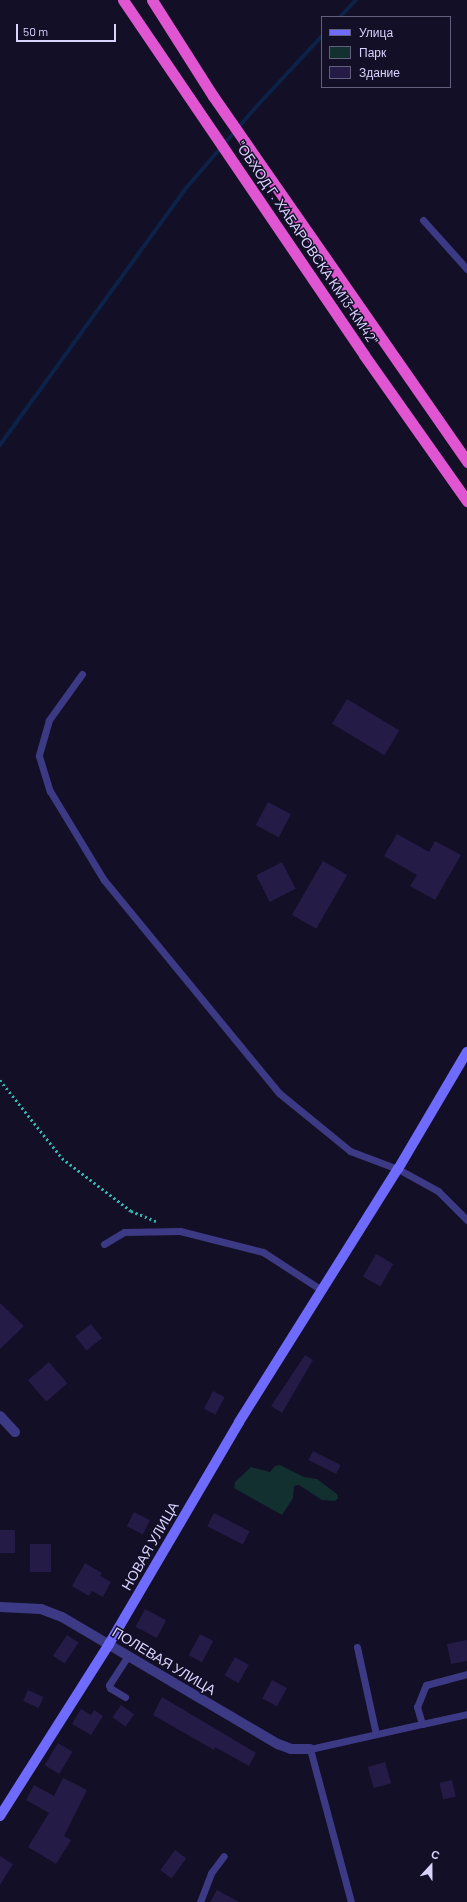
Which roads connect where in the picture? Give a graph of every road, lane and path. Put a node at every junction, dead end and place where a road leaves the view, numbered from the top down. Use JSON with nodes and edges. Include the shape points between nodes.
{"nodes":[{"id":1,"x":123,"y":0,"type":"edge"},
{"id":2,"x":152,"y":0,"type":"edge"},
{"id":3,"x":423,"y":220,"type":"dead end"},
{"id":4,"x":467,"y":270,"type":"edge"},
{"id":5,"x":467,"y":462,"type":"edge"},
{"id":6,"x":467,"y":501,"type":"edge"},
{"id":7,"x":82,"y":674,"type":"dead end"},
{"id":8,"x":467,"y":1052,"type":"edge"},
{"id":9,"x":0,"y":1080,"type":"edge"},
{"id":10,"x":398,"y":1169,"type":"junction"},
{"id":11,"x":467,"y":1220,"type":"edge"},
{"id":12,"x":159,"y":1222,"type":"dead end"},
{"id":13,"x":104,"y":1244,"type":"dead end"},
{"id":14,"x":320,"y":1289,"type":"junction"},
{"id":15,"x":0,"y":1416,"type":"edge"},
{"id":16,"x":14,"y":1432,"type":"dead end"},
{"id":17,"x":0,"y":1607,"type":"edge"},
{"id":18,"x":109,"y":1644,"type":"junction"},
{"id":19,"x":357,"y":1647,"type":"dead end"},
{"id":20,"x":127,"y":1657,"type":"junction"},
{"id":21,"x":467,"y":1674,"type":"edge"},
{"id":22,"x":125,"y":1697,"type":"dead end"},
{"id":23,"x":467,"y":1714,"type":"edge"},
{"id":24,"x":422,"y":1724,"type":"junction"},
{"id":25,"x":376,"y":1734,"type":"junction"},
{"id":26,"x":310,"y":1749,"type":"junction"},
{"id":27,"x":0,"y":1814,"type":"edge"},
{"id":28,"x":224,"y":1856,"type":"dead end"},
{"id":29,"x":200,"y":1902,"type":"edge"},
{"id":30,"x":351,"y":1902,"type":"edge"}],
"edges":[{"from":1,"to":6,"type":"highway","name":"\"ОБХОД Г. ХАБАРОВСКА КМ13-КМ42\"","via":[[364,355]]},
{"from":2,"to":5,"type":"highway","name":"\"ОБХОД Г. ХАБАРОВСКА КМ13-КМ42\"","via":[[213,96]]},
{"from":3,"to":4,"type":"lane"},
{"from":7,"to":10,"type":"lane","via":[[49,720],[38,756],[50,791],[104,880],[279,1093],[350,1151]]},
{"from":8,"to":10,"type":"main road","name":"НОВАЯ УЛИЦА"},
{"from":9,"to":12,"type":"path","via":[[62,1158],[131,1211]]},
{"from":10,"to":11,"type":"lane","via":[[438,1191]]},
{"from":10,"to":14,"type":"main road","name":"НОВАЯ УЛИЦА"},
{"from":13,"to":14,"type":"lane","via":[[124,1232],[180,1231],[263,1252]]},
{"from":14,"to":18,"type":"main road","name":"НОВАЯ УЛИЦА"},
{"from":15,"to":16,"type":"street"},
{"from":17,"to":18,"type":"street","name":"ПОЛЕВАЯ УЛИЦА","via":[[41,1609],[62,1617]]},
{"from":18,"to":20,"type":"street","name":"ПОЛЕВАЯ УЛИЦА"},
{"from":18,"to":27,"type":"main road","name":"НОВАЯ УЛИЦА"},
{"from":19,"to":25,"type":"lane"},
{"from":20,"to":22,"type":"lane","via":[[109,1685]]},
{"from":20,"to":26,"type":"street","name":"ПОЛЕВАЯ УЛИЦА","via":[[278,1744],[290,1749]]},
{"from":21,"to":24,"type":"lane","via":[[426,1685],[417,1707]]},
{"from":23,"to":24,"type":"lane"},
{"from":24,"to":25,"type":"lane"},
{"from":25,"to":26,"type":"lane"},
{"from":26,"to":30,"type":"lane"},
{"from":28,"to":29,"type":"lane","via":[[211,1873]]}]}
